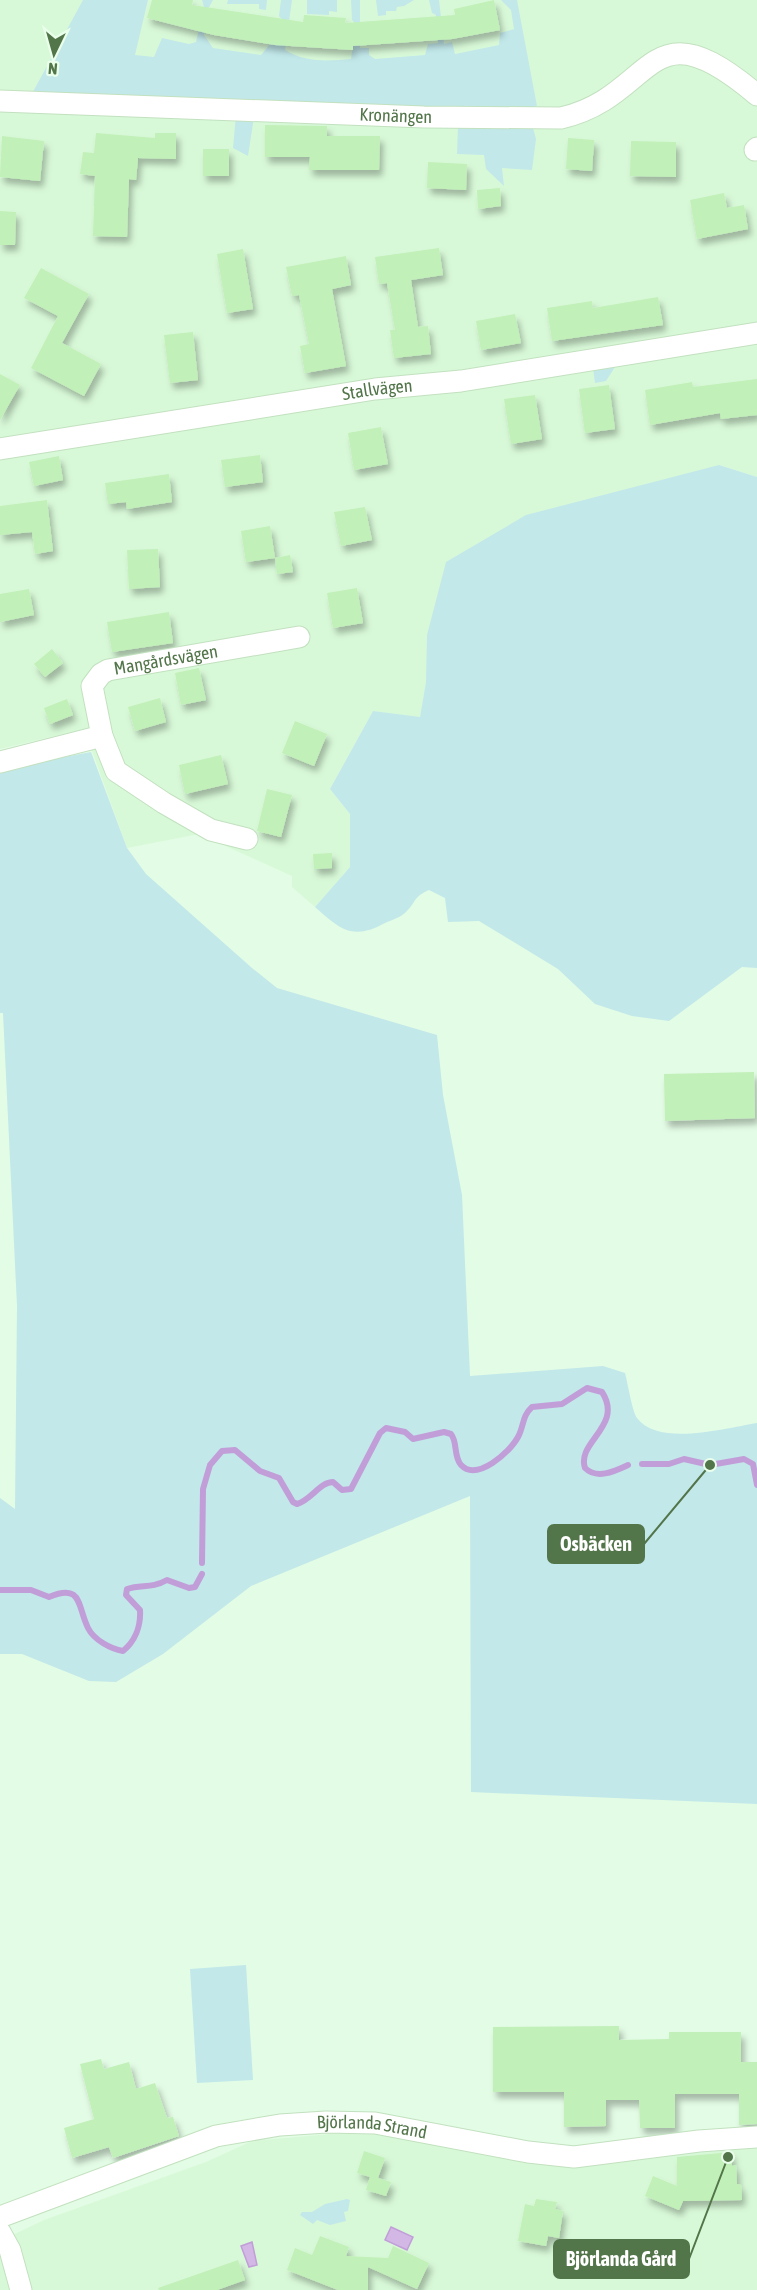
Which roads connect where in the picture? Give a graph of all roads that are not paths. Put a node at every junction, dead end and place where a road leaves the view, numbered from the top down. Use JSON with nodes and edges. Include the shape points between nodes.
{"nodes":[{"id":1,"x":757,"y":95,"type":"edge"},
{"id":2,"x":0,"y":101,"type":"edge"},
{"id":3,"x":757,"y":333,"type":"edge"},
{"id":4,"x":0,"y":449,"type":"edge"},
{"id":5,"x":298,"y":637,"type":"dead end"},
{"id":6,"x":102,"y":736,"type":"junction"},
{"id":7,"x":0,"y":762,"type":"edge"},
{"id":8,"x":247,"y":839,"type":"dead end"},
{"id":9,"x":757,"y":2137,"type":"edge"},
{"id":10,"x":0,"y":2217,"type":"edge"},
{"id":11,"x":0,"y":2232,"type":"edge"},
{"id":12,"x":21,"y":2290,"type":"edge"}],
"edges":[{"from":1,"to":2,"type":"street","name":"Kronängen","via":[[712,61],[677,51],[641,70],[597,105],[561,118],[424,117]]},
{"from":3,"to":4,"type":"street","name":"Stallvägen"},
{"from":5,"to":6,"type":"street","name":"Mangårdsvägen","via":[[108,670],[92,686]]},
{"from":6,"to":7,"type":"street"},
{"from":6,"to":8,"type":"street","name":"Mangårdsvägen","via":[[116,771],[211,830]]},
{"from":9,"to":10,"type":"street","name":"Björlanda Strand","via":[[574,2157],[375,2123],[280,2125],[224,2133]]},
{"from":11,"to":12,"type":"street","via":[[13,2259]]}]}
